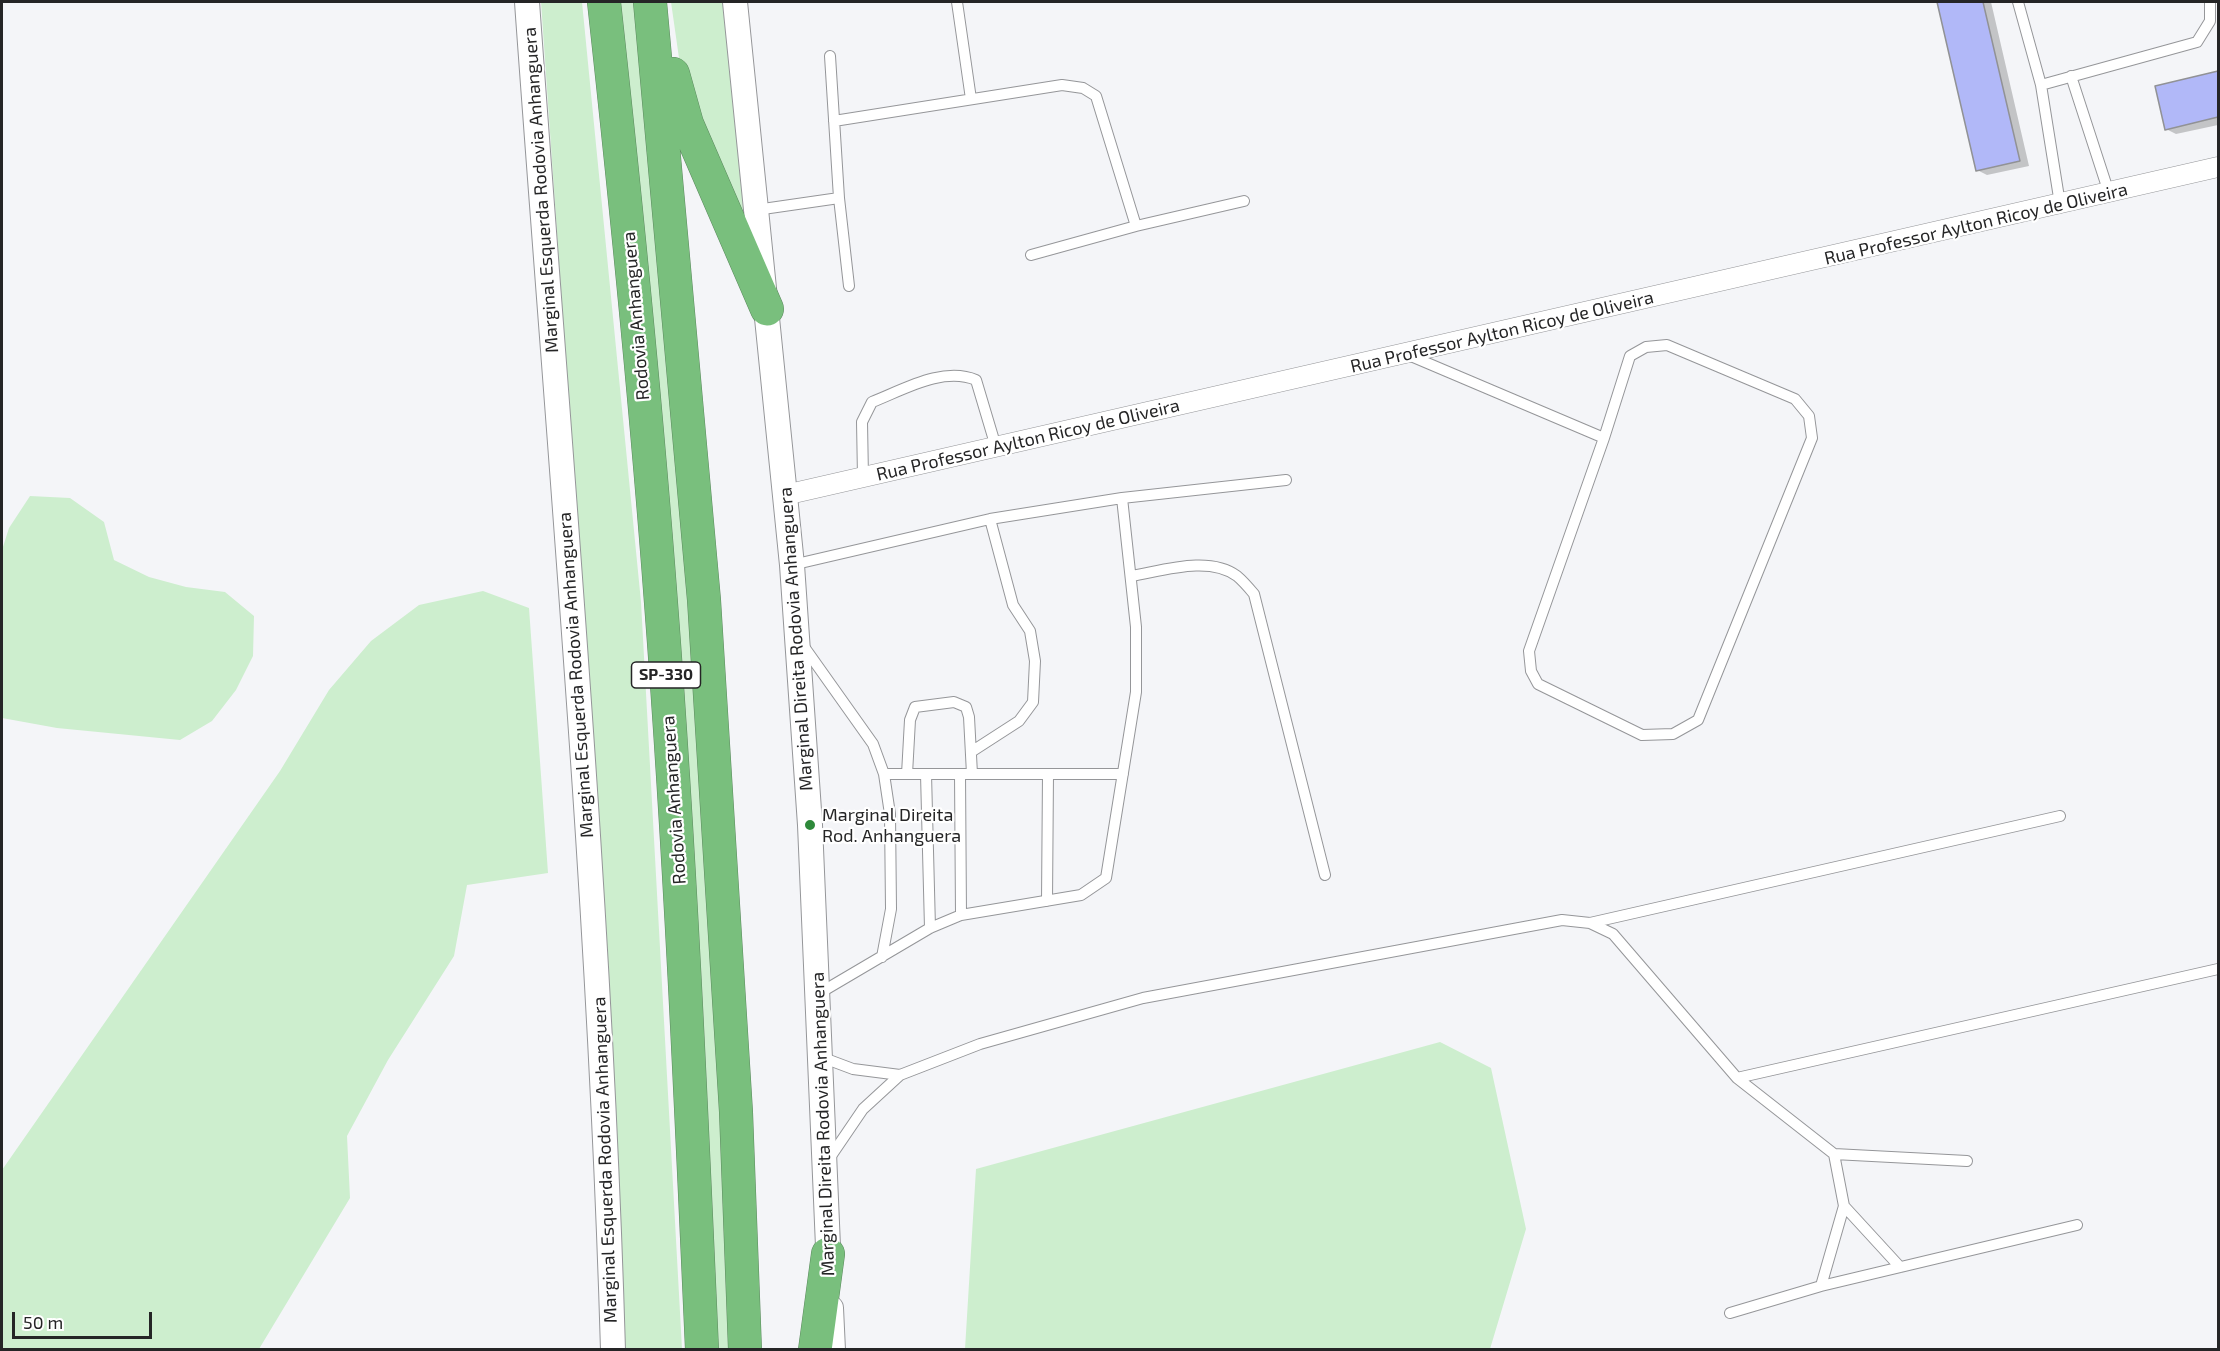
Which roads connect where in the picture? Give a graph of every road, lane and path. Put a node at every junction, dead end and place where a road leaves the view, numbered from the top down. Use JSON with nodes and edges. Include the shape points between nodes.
{"nodes":[{"id":1,"x":527,"y":2,"type":"edge"},
{"id":2,"x":604,"y":2,"type":"edge"},
{"id":3,"x":650,"y":2,"type":"edge"},
{"id":4,"x":659,"y":2,"type":"edge"},
{"id":5,"x":735,"y":2,"type":"edge"},
{"id":6,"x":957,"y":2,"type":"edge"},
{"id":7,"x":2018,"y":2,"type":"edge"},
{"id":8,"x":2210,"y":2,"type":"edge"},
{"id":9,"x":830,"y":56,"type":"dead end"},
{"id":10,"x":2071,"y":76,"type":"junction"},
{"id":11,"x":2041,"y":85,"type":"junction"},
{"id":12,"x":972,"y":99,"type":"junction"},
{"id":13,"x":834,"y":121,"type":"junction"},
{"id":14,"x":2218,"y":167,"type":"edge"},
{"id":15,"x":2109,"y":193,"type":"junction"},
{"id":16,"x":839,"y":198,"type":"junction"},
{"id":17,"x":1244,"y":201,"type":"dead end"},
{"id":18,"x":2060,"y":204,"type":"junction"},
{"id":19,"x":756,"y":210,"type":"junction"},
{"id":20,"x":1136,"y":226,"type":"junction"},
{"id":21,"x":1031,"y":255,"type":"dead end"},
{"id":22,"x":849,"y":286,"type":"dead end"},
{"id":23,"x":767,"y":309,"type":"junction"},
{"id":24,"x":1406,"y":354,"type":"junction"},
{"id":25,"x":1604,"y":438,"type":"junction"},
{"id":26,"x":996,"y":447,"type":"junction"},
{"id":27,"x":863,"y":477,"type":"junction"},
{"id":28,"x":1286,"y":480,"type":"dead end"},
{"id":29,"x":785,"y":495,"type":"junction"},
{"id":30,"x":1122,"y":498,"type":"junction"},
{"id":31,"x":990,"y":519,"type":"junction"},
{"id":32,"x":792,"y":565,"type":"junction"},
{"id":33,"x":1131,"y":576,"type":"junction"},
{"id":34,"x":797,"y":636,"type":"junction"},
{"id":35,"x":971,"y":752,"type":"junction"},
{"id":36,"x":884,"y":774,"type":"junction"},
{"id":37,"x":907,"y":774,"type":"junction"},
{"id":38,"x":926,"y":774,"type":"junction"},
{"id":39,"x":966,"y":774,"type":"junction"},
{"id":40,"x":1047,"y":774,"type":"junction"},
{"id":41,"x":1123,"y":774,"type":"junction"},
{"id":42,"x":2060,"y":816,"type":"dead end"},
{"id":43,"x":1325,"y":875,"type":"dead end"},
{"id":44,"x":1047,"y":901,"type":"junction"},
{"id":45,"x":961,"y":915,"type":"junction"},
{"id":46,"x":1590,"y":923,"type":"junction"},
{"id":47,"x":930,"y":928,"type":"junction"},
{"id":48,"x":882,"y":957,"type":"junction"},
{"id":49,"x":2218,"y":969,"type":"edge"},
{"id":50,"x":818,"y":994,"type":"junction"},
{"id":51,"x":821,"y":1057,"type":"junction"},
{"id":52,"x":900,"y":1075,"type":"junction"},
{"id":53,"x":1737,"y":1078,"type":"junction"},
{"id":54,"x":1834,"y":1154,"type":"junction"},
{"id":55,"x":1967,"y":1161,"type":"dead end"},
{"id":56,"x":825,"y":1164,"type":"junction"},
{"id":57,"x":1844,"y":1206,"type":"junction"},
{"id":58,"x":2076,"y":1225,"type":"dead end"},
{"id":59,"x":828,"y":1254,"type":"junction"},
{"id":60,"x":1900,"y":1267,"type":"junction"},
{"id":61,"x":1821,"y":1286,"type":"junction"},
{"id":62,"x":1730,"y":1313,"type":"dead end"},
{"id":63,"x":613,"y":1350,"type":"edge"},
{"id":64,"x":702,"y":1350,"type":"edge"},
{"id":65,"x":745,"y":1350,"type":"edge"},
{"id":66,"x":815,"y":1350,"type":"edge"},
{"id":67,"x":833,"y":1350,"type":"edge"}],
"edges":[{"from":1,"to":63,"type":"street","name":"Marginal Esquerda Rodovia Anhanguera","via":[[597,980],[608,1156]]},
{"from":2,"to":64,"type":"highway","name":"Rodovia Anhanguera","number":"SP-330","via":[[626,198],[661,600],[688,1036]]},
{"from":3,"to":65,"type":"highway","number":"SP-330","via":[[704,600],[736,1112]]},
{"from":4,"to":23,"type":"highway","via":[[677,94],[687,124]]},
{"from":5,"to":19,"type":"street","name":"Marginal Direita Rodovia Anhanguera"},
{"from":6,"to":12,"type":"lane"},
{"from":7,"to":11,"type":"lane"},
{"from":8,"to":10,"type":"lane","via":[[2210,21],[2197,42]]},
{"from":9,"to":13,"type":"lane"},
{"from":10,"to":11,"type":"lane"},
{"from":10,"to":15,"type":"lane"},
{"from":11,"to":18,"type":"lane"},
{"from":12,"to":13,"type":"lane"},
{"from":12,"to":20,"type":"lane","via":[[1062,85],[1083,88],[1096,96]]},
{"from":13,"to":16,"type":"lane"},
{"from":14,"to":15,"type":"street","name":"Rua Professor Aylton Ricoy de Oliveira"},
{"from":15,"to":18,"type":"street","name":"Rua Professor Aylton Ricoy de Oliveira"},
{"from":16,"to":19,"type":"lane"},
{"from":16,"to":22,"type":"lane"},
{"from":17,"to":20,"type":"lane"},
{"from":18,"to":24,"type":"street","name":"Rua Professor Aylton Ricoy de Oliveira"},
{"from":19,"to":23,"type":"street","name":"Marginal Direita Rodovia Anhanguera"},
{"from":20,"to":21,"type":"lane"},
{"from":23,"to":29,"type":"street","name":"Marginal Direita Rodovia Anhanguera"},
{"from":24,"to":25,"type":"lane"},
{"from":24,"to":26,"type":"street","name":"Rua Professor Aylton Ricoy de Oliveira"},
{"from":25,"to":25,"type":"lane","via":[[1529,651],[1531,671],[1538,684],[1642,735],[1673,734],[1698,720],[1812,438],[1809,416],[1795,399],[1667,345],[1646,347],[1630,356]]},
{"from":26,"to":27,"type":"street","name":"Rua Professor Aylton Ricoy de Oliveira"},
{"from":26,"to":27,"type":"lane","via":[[976,380],[946,375],[872,402],[861,422]]},
{"from":27,"to":29,"type":"street","name":"Rua Professor Aylton Ricoy de Oliveira"},
{"from":28,"to":30,"type":"lane"},
{"from":29,"to":32,"type":"street","name":"Marginal Direita Rodovia Anhanguera"},
{"from":30,"to":31,"type":"lane"},
{"from":30,"to":33,"type":"lane"},
{"from":31,"to":32,"type":"lane"},
{"from":31,"to":35,"type":"lane","via":[[1013,605],[1029,631],[1035,661],[1033,702],[1019,721]]},
{"from":32,"to":34,"type":"street","name":"Marginal Direita Rodovia Anhanguera"},
{"from":33,"to":41,"type":"lane","via":[[1136,692]]},
{"from":33,"to":43,"type":"lane","via":[[1192,566],[1219,568],[1237,576],[1254,594]]},
{"from":34,"to":36,"type":"lane","via":[[873,744]]},
{"from":34,"to":50,"type":"street","name":"Marginal Direita Rodovia Anhanguera"},
{"from":35,"to":37,"type":"lane","via":[[966,707],[954,702],[915,707],[910,720]]},
{"from":35,"to":39,"type":"lane"},
{"from":36,"to":37,"type":"lane"},
{"from":36,"to":48,"type":"lane","via":[[890,814],[891,909]]},
{"from":37,"to":38,"type":"lane"},
{"from":38,"to":39,"type":"lane"},
{"from":38,"to":47,"type":"lane"},
{"from":39,"to":40,"type":"lane"},
{"from":39,"to":45,"type":"lane"},
{"from":40,"to":41,"type":"lane"},
{"from":40,"to":44,"type":"lane"},
{"from":41,"to":44,"type":"lane","via":[[1106,878],[1081,895]]},
{"from":42,"to":46,"type":"lane"},
{"from":44,"to":45,"type":"lane"},
{"from":45,"to":47,"type":"lane"},
{"from":46,"to":52,"type":"lane","via":[[1562,920],[1143,998],[981,1044]]},
{"from":46,"to":53,"type":"lane","via":[[1613,934]]},
{"from":47,"to":48,"type":"lane"},
{"from":48,"to":50,"type":"lane"},
{"from":49,"to":53,"type":"lane"},
{"from":50,"to":51,"type":"street","name":"Marginal Direita Rodovia Anhanguera"},
{"from":51,"to":52,"type":"lane","via":[[852,1069]]},
{"from":51,"to":56,"type":"street","name":"Marginal Direita Rodovia Anhanguera"},
{"from":52,"to":56,"type":"lane","via":[[863,1109]]},
{"from":53,"to":54,"type":"lane"},
{"from":54,"to":55,"type":"lane"},
{"from":54,"to":57,"type":"lane"},
{"from":56,"to":59,"type":"street","name":"Marginal Direita Rodovia Anhanguera"},
{"from":57,"to":60,"type":"lane"},
{"from":57,"to":61,"type":"lane"},
{"from":58,"to":60,"type":"lane"},
{"from":59,"to":66,"type":"highway"},
{"from":59,"to":67,"type":"street","name":"Marginal Direita Rodovia Anhanguera"},
{"from":60,"to":61,"type":"lane"},
{"from":61,"to":62,"type":"lane"}]}
